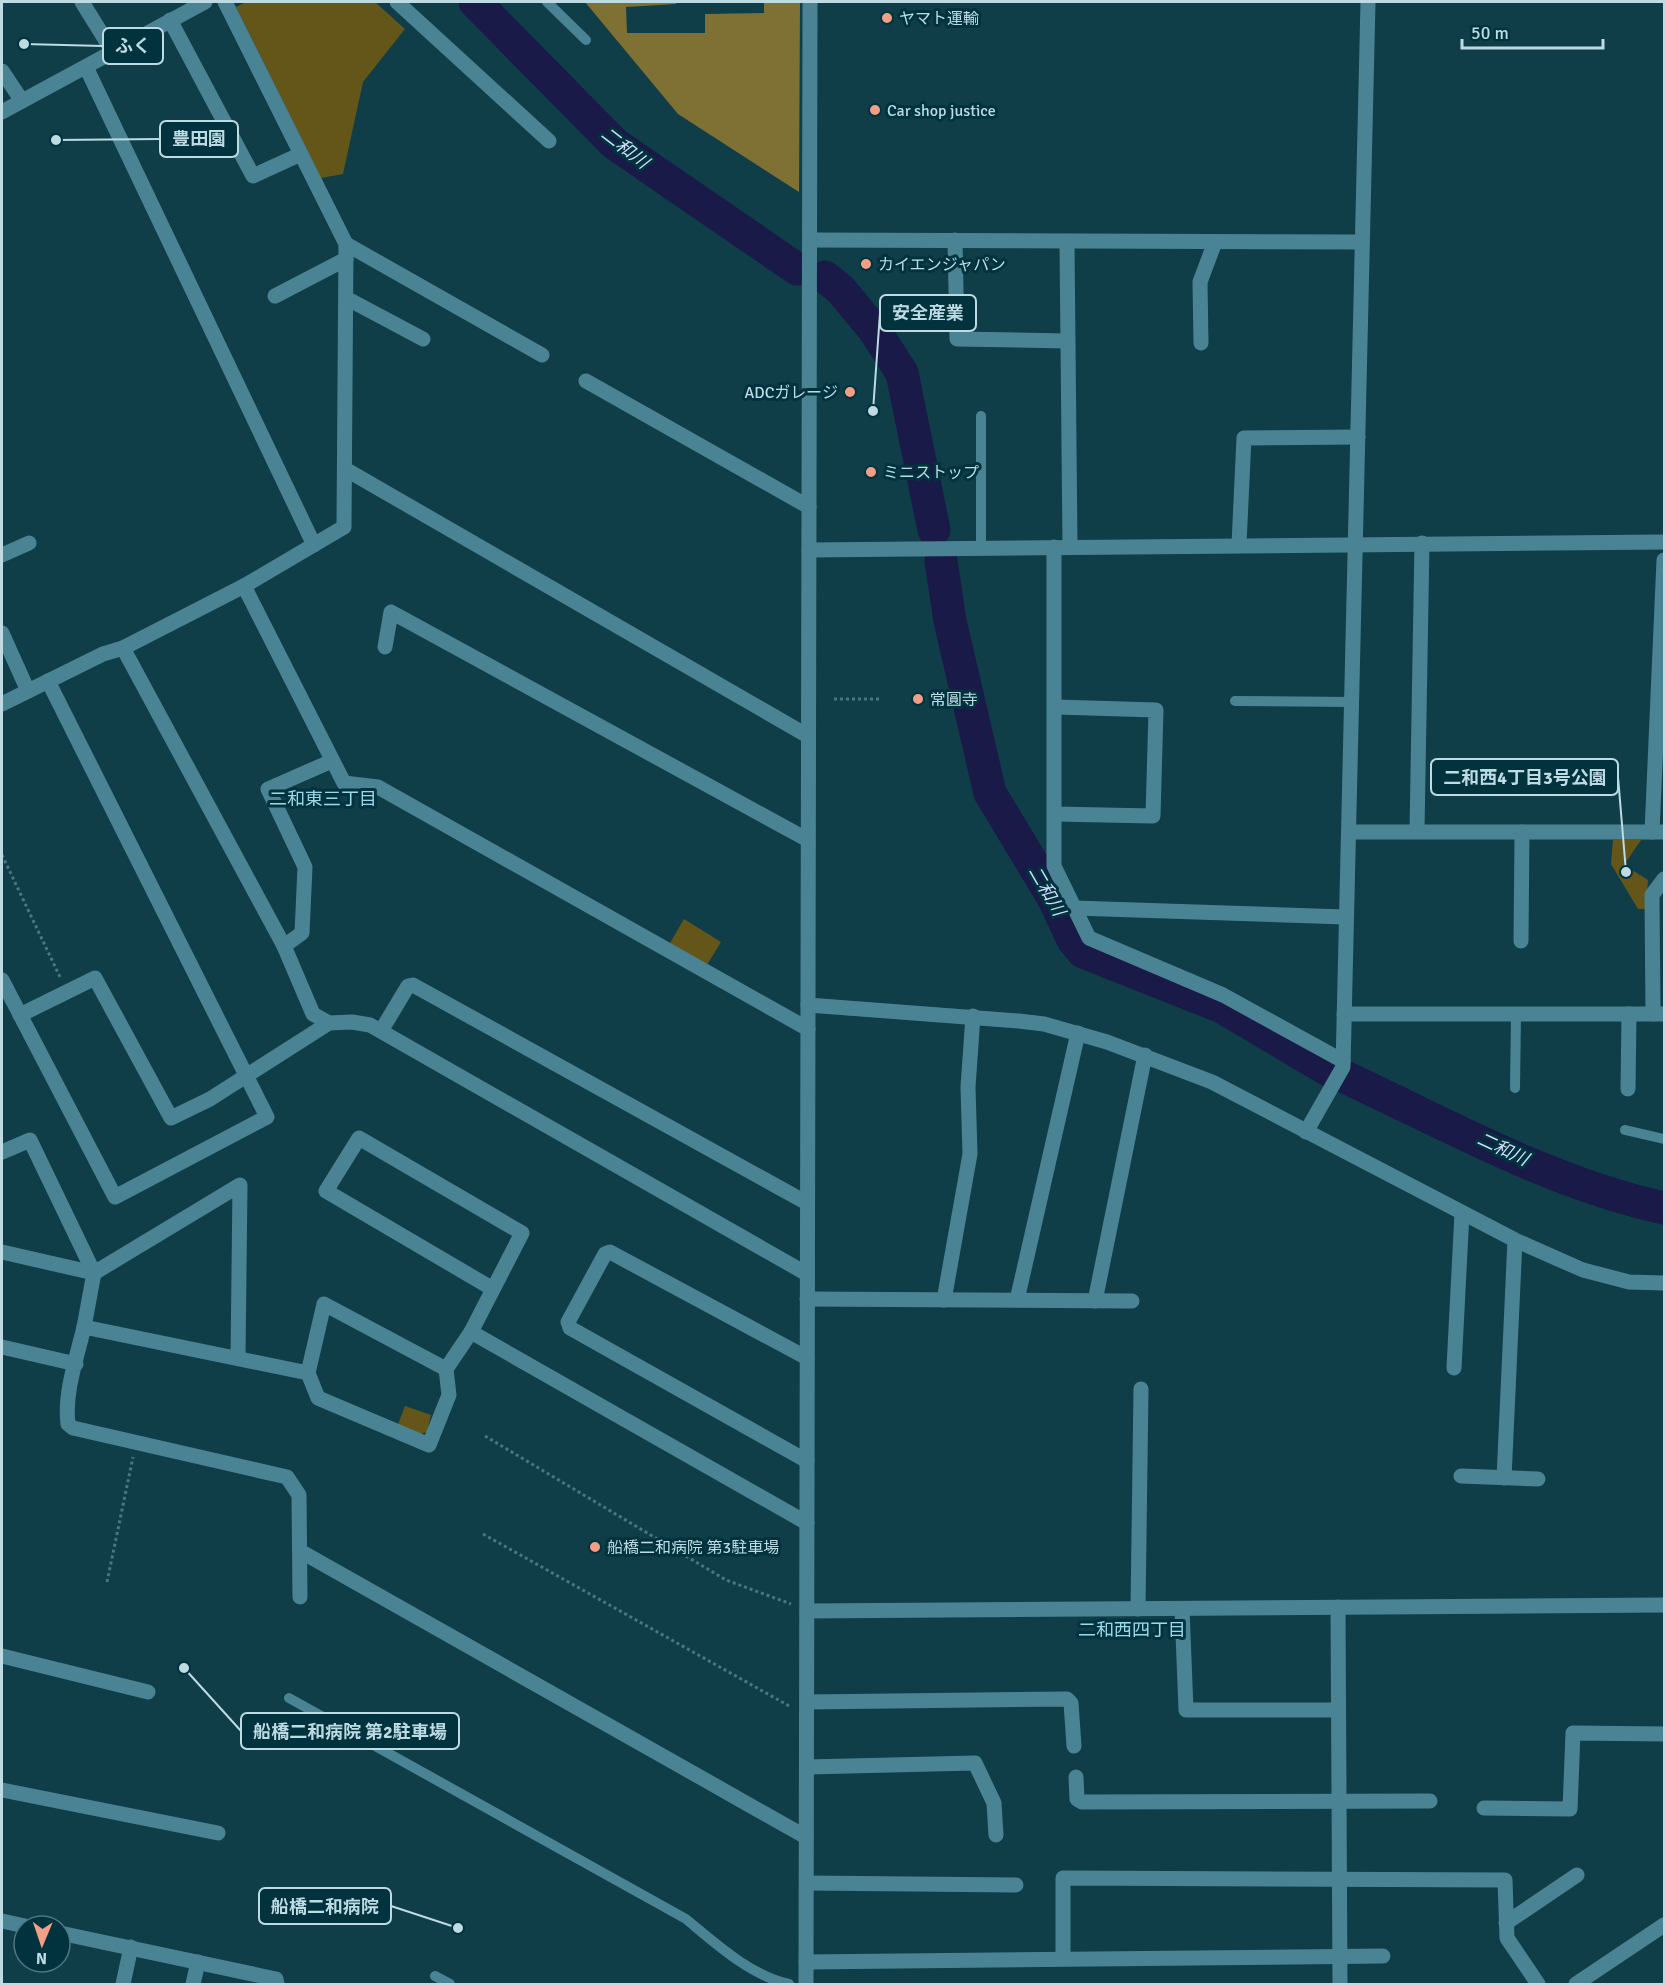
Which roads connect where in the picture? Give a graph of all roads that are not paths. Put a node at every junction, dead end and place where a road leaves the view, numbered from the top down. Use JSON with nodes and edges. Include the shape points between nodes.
{"nodes":[{"id":1,"x":82,"y":2,"type":"edge"},
{"id":2,"x":202,"y":2,"type":"edge"},
{"id":3,"x":225,"y":2,"type":"edge"},
{"id":4,"x":397,"y":2,"type":"edge"},
{"id":5,"x":547,"y":2,"type":"edge"},
{"id":6,"x":810,"y":2,"type":"edge"},
{"id":7,"x":1368,"y":2,"type":"edge"},
{"id":8,"x":170,"y":20,"type":"junction"},
{"id":9,"x":586,"y":40,"type":"dead end"},
{"id":10,"x":113,"y":52,"type":"junction"},
{"id":11,"x":86,"y":67,"type":"junction"},
{"id":12,"x":2,"y":70,"type":"edge"},
{"id":13,"x":22,"y":101,"type":"junction"},
{"id":14,"x":2,"y":112,"type":"edge"},
{"id":15,"x":549,"y":141,"type":"dead end"},
{"id":16,"x":301,"y":154,"type":"junction"},
{"id":17,"x":810,"y":240,"type":"junction"},
{"id":18,"x":955,"y":240,"type":"junction"},
{"id":19,"x":1215,"y":242,"type":"junction"},
{"id":20,"x":1362,"y":242,"type":"junction"},
{"id":21,"x":1067,"y":243,"type":"junction"},
{"id":22,"x":346,"y":251,"type":"junction"},
{"id":23,"x":275,"y":296,"type":"dead end"},
{"id":24,"x":346,"y":298,"type":"junction"},
{"id":25,"x":423,"y":339,"type":"dead end"},
{"id":26,"x":1067,"y":340,"type":"junction"},
{"id":27,"x":1201,"y":343,"type":"dead end"},
{"id":28,"x":542,"y":355,"type":"dead end"},
{"id":29,"x":586,"y":381,"type":"dead end"},
{"id":30,"x":981,"y":416,"type":"dead end"},
{"id":31,"x":1358,"y":437,"type":"junction"},
{"id":32,"x":345,"y":470,"type":"junction"},
{"id":33,"x":809,"y":507,"type":"junction"},
{"id":34,"x":1665,"y":542,"type":"edge"},
{"id":35,"x":29,"y":543,"type":"dead end"},
{"id":36,"x":1355,"y":543,"type":"junction"},
{"id":37,"x":1422,"y":543,"type":"junction"},
{"id":38,"x":314,"y":544,"type":"junction"},
{"id":39,"x":1239,"y":544,"type":"junction"},
{"id":40,"x":1070,"y":546,"type":"junction"},
{"id":41,"x":1054,"y":547,"type":"junction"},
{"id":42,"x":981,"y":548,"type":"junction"},
{"id":43,"x":809,"y":550,"type":"junction"},
{"id":44,"x":2,"y":555,"type":"edge"},
{"id":45,"x":1665,"y":560,"type":"edge"},
{"id":46,"x":244,"y":586,"type":"junction"},
{"id":47,"x":2,"y":633,"type":"edge"},
{"id":48,"x":385,"y":646,"type":"dead end"},
{"id":49,"x":123,"y":648,"type":"junction"},
{"id":50,"x":48,"y":681,"type":"junction"},
{"id":51,"x":28,"y":691,"type":"junction"},
{"id":52,"x":1235,"y":701,"type":"dead end"},
{"id":53,"x":1352,"y":702,"type":"junction"},
{"id":54,"x":2,"y":704,"type":"edge"},
{"id":55,"x":1056,"y":707,"type":"junction"},
{"id":56,"x":808,"y":736,"type":"junction"},
{"id":57,"x":332,"y":761,"type":"junction"},
{"id":58,"x":1054,"y":814,"type":"junction"},
{"id":59,"x":1349,"y":831,"type":"junction"},
{"id":60,"x":1417,"y":831,"type":"junction"},
{"id":61,"x":1522,"y":832,"type":"junction"},
{"id":62,"x":1658,"y":832,"type":"edge"},
{"id":63,"x":808,"y":840,"type":"junction"},
{"id":64,"x":1665,"y":879,"type":"edge"},
{"id":65,"x":1074,"y":908,"type":"junction"},
{"id":66,"x":1345,"y":918,"type":"junction"},
{"id":67,"x":1521,"y":941,"type":"dead end"},
{"id":68,"x":284,"y":946,"type":"junction"},
{"id":69,"x":2,"y":980,"type":"edge"},
{"id":70,"x":808,"y":1005,"type":"junction"},
{"id":71,"x":1344,"y":1014,"type":"junction"},
{"id":72,"x":1516,"y":1014,"type":"junction"},
{"id":73,"x":1629,"y":1014,"type":"junction"},
{"id":74,"x":1659,"y":1014,"type":"edge"},
{"id":75,"x":20,"y":1015,"type":"junction"},
{"id":76,"x":973,"y":1016,"type":"junction"},
{"id":77,"x":329,"y":1023,"type":"junction"},
{"id":78,"x":808,"y":1029,"type":"junction"},
{"id":79,"x":381,"y":1031,"type":"junction"},
{"id":80,"x":1078,"y":1033,"type":"junction"},
{"id":81,"x":1145,"y":1055,"type":"junction"},
{"id":82,"x":1340,"y":1071,"type":"junction"},
{"id":83,"x":246,"y":1076,"type":"junction"},
{"id":84,"x":1515,"y":1088,"type":"dead end"},
{"id":85,"x":1628,"y":1089,"type":"dead end"},
{"id":86,"x":1625,"y":1130,"type":"dead end"},
{"id":87,"x":1306,"y":1132,"type":"junction"},
{"id":88,"x":1665,"y":1139,"type":"edge"},
{"id":89,"x":2,"y":1152,"type":"edge"},
{"id":90,"x":807,"y":1203,"type":"junction"},
{"id":91,"x":1462,"y":1213,"type":"junction"},
{"id":92,"x":1515,"y":1240,"type":"junction"},
{"id":93,"x":2,"y":1252,"type":"edge"},
{"id":94,"x":94,"y":1273,"type":"junction"},
{"id":95,"x":807,"y":1274,"type":"junction"},
{"id":96,"x":1665,"y":1283,"type":"edge"},
{"id":97,"x":493,"y":1289,"type":"junction"},
{"id":98,"x":807,"y":1299,"type":"junction"},
{"id":99,"x":944,"y":1300,"type":"junction"},
{"id":100,"x":1017,"y":1300,"type":"junction"},
{"id":101,"x":1095,"y":1301,"type":"junction"},
{"id":102,"x":1132,"y":1301,"type":"dead end"},
{"id":103,"x":84,"y":1327,"type":"junction"},
{"id":104,"x":471,"y":1332,"type":"junction"},
{"id":105,"x":2,"y":1347,"type":"edge"},
{"id":106,"x":238,"y":1358,"type":"junction"},
{"id":107,"x":807,"y":1358,"type":"junction"},
{"id":108,"x":76,"y":1364,"type":"junction"},
{"id":109,"x":1454,"y":1368,"type":"dead end"},
{"id":110,"x":446,"y":1369,"type":"junction"},
{"id":111,"x":308,"y":1373,"type":"junction"},
{"id":112,"x":1141,"y":1389,"type":"dead end"},
{"id":113,"x":807,"y":1461,"type":"junction"},
{"id":114,"x":1461,"y":1476,"type":"dead end"},
{"id":115,"x":1504,"y":1478,"type":"junction"},
{"id":116,"x":1538,"y":1479,"type":"dead end"},
{"id":117,"x":807,"y":1523,"type":"junction"},
{"id":118,"x":300,"y":1551,"type":"junction"},
{"id":119,"x":300,"y":1597,"type":"dead end"},
{"id":120,"x":1665,"y":1605,"type":"edge"},
{"id":121,"x":1338,"y":1607,"type":"junction"},
{"id":122,"x":1182,"y":1608,"type":"junction"},
{"id":123,"x":807,"y":1609,"type":"junction"},
{"id":124,"x":1138,"y":1609,"type":"junction"},
{"id":125,"x":2,"y":1656,"type":"edge"},
{"id":126,"x":148,"y":1692,"type":"dead end"},
{"id":127,"x":289,"y":1698,"type":"dead end"},
{"id":128,"x":807,"y":1709,"type":"junction"},
{"id":129,"x":1338,"y":1710,"type":"junction"},
{"id":130,"x":1665,"y":1734,"type":"edge"},
{"id":131,"x":1074,"y":1746,"type":"dead end"},
{"id":132,"x":807,"y":1767,"type":"junction"},
{"id":133,"x":1076,"y":1777,"type":"dead end"},
{"id":134,"x":2,"y":1790,"type":"edge"},
{"id":135,"x":1338,"y":1801,"type":"junction"},
{"id":136,"x":1430,"y":1801,"type":"dead end"},
{"id":137,"x":1484,"y":1808,"type":"dead end"},
{"id":138,"x":218,"y":1833,"type":"dead end"},
{"id":139,"x":996,"y":1835,"type":"dead end"},
{"id":140,"x":806,"y":1837,"type":"junction"},
{"id":141,"x":1577,"y":1875,"type":"dead end"},
{"id":142,"x":1338,"y":1879,"type":"junction"},
{"id":143,"x":807,"y":1883,"type":"junction"},
{"id":144,"x":1016,"y":1885,"type":"dead end"},
{"id":145,"x":1506,"y":1923,"type":"junction"},
{"id":146,"x":1665,"y":1925,"type":"edge"},
{"id":147,"x":72,"y":1935,"type":"edge"},
{"id":148,"x":131,"y":1947,"type":"junction"},
{"id":149,"x":1383,"y":1956,"type":"dead end"},
{"id":150,"x":1340,"y":1957,"type":"junction"},
{"id":151,"x":1063,"y":1959,"type":"junction"},
{"id":152,"x":198,"y":1962,"type":"junction"},
{"id":153,"x":806,"y":1962,"type":"junction"},
{"id":154,"x":236,"y":1977,"type":"edge"},
{"id":155,"x":435,"y":1977,"type":"dead end"},
{"id":156,"x":123,"y":1984,"type":"edge"},
{"id":157,"x":193,"y":1984,"type":"edge"},
{"id":158,"x":277,"y":1984,"type":"edge"},
{"id":159,"x":450,"y":1984,"type":"edge"},
{"id":160,"x":789,"y":1984,"type":"edge"},
{"id":161,"x":805,"y":1984,"type":"edge"},
{"id":162,"x":1340,"y":1984,"type":"edge"},
{"id":163,"x":1538,"y":1984,"type":"edge"},
{"id":164,"x":1576,"y":1984,"type":"edge"}],
"edges":[{"from":1,"to":10,"type":"street"},
{"from":2,"to":8,"type":"street"},
{"from":3,"to":16,"type":"street"},
{"from":4,"to":15,"type":"street"},
{"from":5,"to":9,"type":"lane"},
{"from":6,"to":17,"type":"street"},
{"from":7,"to":20,"type":"street"},
{"from":8,"to":10,"type":"street"},
{"from":8,"to":16,"type":"street","via":[[253,176]]},
{"from":10,"to":11,"type":"street"},
{"from":11,"to":13,"type":"street"},
{"from":11,"to":38,"type":"street"},
{"from":12,"to":13,"type":"street"},
{"from":13,"to":14,"type":"street"},
{"from":16,"to":22,"type":"street"},
{"from":17,"to":18,"type":"street"},
{"from":17,"to":33,"type":"street"},
{"from":18,"to":21,"type":"street"},
{"from":18,"to":26,"type":"street","via":[[957,339]]},
{"from":19,"to":20,"type":"street"},
{"from":19,"to":21,"type":"street"},
{"from":19,"to":27,"type":"street","via":[[1200,282]]},
{"from":20,"to":31,"type":"street"},
{"from":21,"to":26,"type":"street"},
{"from":22,"to":23,"type":"street"},
{"from":22,"to":24,"type":"street"},
{"from":22,"to":28,"type":"street"},
{"from":24,"to":25,"type":"street"},
{"from":24,"to":32,"type":"street"},
{"from":26,"to":40,"type":"street"},
{"from":29,"to":33,"type":"street"},
{"from":30,"to":42,"type":"lane"},
{"from":31,"to":36,"type":"street"},
{"from":31,"to":39,"type":"street","via":[[1244,438]]},
{"from":32,"to":38,"type":"street","via":[[344,527]]},
{"from":32,"to":56,"type":"street"},
{"from":33,"to":43,"type":"street"},
{"from":34,"to":37,"type":"street"},
{"from":35,"to":44,"type":"street"},
{"from":36,"to":37,"type":"street"},
{"from":36,"to":39,"type":"street"},
{"from":36,"to":53,"type":"street"},
{"from":37,"to":60,"type":"street"},
{"from":38,"to":46,"type":"street"},
{"from":39,"to":40,"type":"street"},
{"from":40,"to":41,"type":"street"},
{"from":41,"to":42,"type":"street"},
{"from":41,"to":55,"type":"street"},
{"from":42,"to":43,"type":"street"},
{"from":43,"to":56,"type":"street"},
{"from":45,"to":62,"type":"street"},
{"from":46,"to":49,"type":"street"},
{"from":46,"to":57,"type":"street"},
{"from":47,"to":51,"type":"street"},
{"from":48,"to":63,"type":"street","via":[[391,612]]},
{"from":49,"to":50,"type":"street"},
{"from":49,"to":68,"type":"street"},
{"from":50,"to":51,"type":"street"},
{"from":50,"to":83,"type":"street"},
{"from":51,"to":54,"type":"street"},
{"from":52,"to":53,"type":"lane"},
{"from":53,"to":59,"type":"street"},
{"from":55,"to":58,"type":"street"},
{"from":55,"to":58,"type":"street","via":[[1156,710],[1153,816]]},
{"from":56,"to":63,"type":"street"},
{"from":57,"to":68,"type":"street","via":[[268,789],[305,867],[302,933]]},
{"from":57,"to":78,"type":"street","via":[[344,783],[378,787]]},
{"from":58,"to":65,"type":"street","via":[[1054,866]]},
{"from":59,"to":60,"type":"street"},
{"from":59,"to":66,"type":"street"},
{"from":60,"to":61,"type":"street"},
{"from":61,"to":62,"type":"street"},
{"from":61,"to":67,"type":"street"},
{"from":63,"to":70,"type":"street"},
{"from":64,"to":74,"type":"street","via":[[1653,895]]},
{"from":65,"to":66,"type":"street"},
{"from":65,"to":82,"type":"street","via":[[1089,939],[1223,995]]},
{"from":66,"to":71,"type":"street"},
{"from":68,"to":77,"type":"street","via":[[313,1014]]},
{"from":69,"to":75,"type":"street"},
{"from":70,"to":76,"type":"street"},
{"from":70,"to":78,"type":"street"},
{"from":71,"to":72,"type":"street"},
{"from":71,"to":82,"type":"street"},
{"from":72,"to":73,"type":"street"},
{"from":72,"to":84,"type":"lane"},
{"from":73,"to":74,"type":"street"},
{"from":73,"to":85,"type":"street"},
{"from":75,"to":83,"type":"street","via":[[94,978],[171,1118]]},
{"from":75,"to":83,"type":"street","via":[[115,1197],[267,1117]]},
{"from":76,"to":80,"type":"street","via":[[1044,1024]]},
{"from":76,"to":99,"type":"street","via":[[968,1086],[970,1154]]},
{"from":77,"to":79,"type":"street","via":[[352,1022]]},
{"from":77,"to":83,"type":"street"},
{"from":78,"to":90,"type":"street"},
{"from":79,"to":90,"type":"street","via":[[408,986],[413,985]]},
{"from":79,"to":95,"type":"street"},
{"from":80,"to":81,"type":"street"},
{"from":80,"to":100,"type":"street"},
{"from":81,"to":87,"type":"street","via":[[1212,1082]]},
{"from":81,"to":101,"type":"street"},
{"from":82,"to":87,"type":"street"},
{"from":86,"to":88,"type":"lane"},
{"from":87,"to":91,"type":"street"},
{"from":89,"to":94,"type":"street","via":[[30,1140]]},
{"from":90,"to":95,"type":"street"},
{"from":91,"to":92,"type":"street"},
{"from":91,"to":109,"type":"street"},
{"from":92,"to":96,"type":"street","via":[[1583,1270],[1615,1279]]},
{"from":92,"to":115,"type":"street"},
{"from":93,"to":94,"type":"street"},
{"from":94,"to":103,"type":"street"},
{"from":94,"to":106,"type":"street","via":[[240,1185]]},
{"from":95,"to":98,"type":"street"},
{"from":97,"to":97,"type":"street","via":[[522,1233],[359,1138],[326,1191]]},
{"from":97,"to":104,"type":"street"},
{"from":98,"to":99,"type":"street"},
{"from":98,"to":107,"type":"street"},
{"from":99,"to":100,"type":"street"},
{"from":100,"to":101,"type":"street"},
{"from":101,"to":102,"type":"street"},
{"from":103,"to":106,"type":"street"},
{"from":103,"to":108,"type":"street"},
{"from":104,"to":110,"type":"street"},
{"from":104,"to":117,"type":"street"},
{"from":105,"to":108,"type":"street"},
{"from":106,"to":111,"type":"street"},
{"from":107,"to":113,"type":"street"},
{"from":107,"to":113,"type":"street","via":[[610,1252],[605,1254],[568,1322],[570,1328]]},
{"from":108,"to":118,"type":"street","via":[[68,1424],[287,1477],[299,1495]]},
{"from":110,"to":111,"type":"street","via":[[324,1304]]},
{"from":110,"to":111,"type":"street","via":[[449,1395],[429,1445],[318,1398]]},
{"from":112,"to":124,"type":"street"},
{"from":113,"to":117,"type":"street"},
{"from":114,"to":115,"type":"street"},
{"from":115,"to":116,"type":"street"},
{"from":117,"to":123,"type":"street"},
{"from":118,"to":119,"type":"street"},
{"from":118,"to":140,"type":"street"},
{"from":120,"to":121,"type":"street"},
{"from":121,"to":122,"type":"street"},
{"from":121,"to":129,"type":"street"},
{"from":122,"to":124,"type":"street"},
{"from":122,"to":129,"type":"street","via":[[1186,1710]]},
{"from":123,"to":124,"type":"street"},
{"from":123,"to":128,"type":"street"},
{"from":125,"to":126,"type":"street"},
{"from":127,"to":160,"type":"lane","via":[[686,1919],[729,1952],[778,1982]]},
{"from":128,"to":131,"type":"street","via":[[1067,1699],[1071,1703]]},
{"from":128,"to":132,"type":"street"},
{"from":129,"to":135,"type":"street"},
{"from":130,"to":137,"type":"street","via":[[1573,1733],[1570,1809]]},
{"from":132,"to":139,"type":"street","via":[[975,1763],[994,1803]]},
{"from":132,"to":140,"type":"street"},
{"from":133,"to":135,"type":"street","via":[[1077,1799],[1082,1802]]},
{"from":134,"to":138,"type":"street"},
{"from":135,"to":136,"type":"street"},
{"from":135,"to":142,"type":"street"},
{"from":140,"to":143,"type":"street"},
{"from":141,"to":145,"type":"street"},
{"from":142,"to":145,"type":"street","via":[[1505,1880]]},
{"from":142,"to":150,"type":"street"},
{"from":142,"to":151,"type":"street","via":[[1063,1878]]},
{"from":143,"to":144,"type":"street"},
{"from":143,"to":153,"type":"street"},
{"from":145,"to":163,"type":"street","via":[[1507,1938]]},
{"from":146,"to":164,"type":"street"},
{"from":147,"to":148,"type":"street"},
{"from":148,"to":152,"type":"street"},
{"from":148,"to":156,"type":"street"},
{"from":149,"to":150,"type":"street"},
{"from":150,"to":151,"type":"street"},
{"from":150,"to":162,"type":"street"},
{"from":151,"to":153,"type":"street"},
{"from":152,"to":154,"type":"street"},
{"from":152,"to":157,"type":"street"},
{"from":153,"to":161,"type":"street"},
{"from":154,"to":158,"type":"street","via":[[276,1979]]},
{"from":155,"to":159,"type":"lane"}]}
